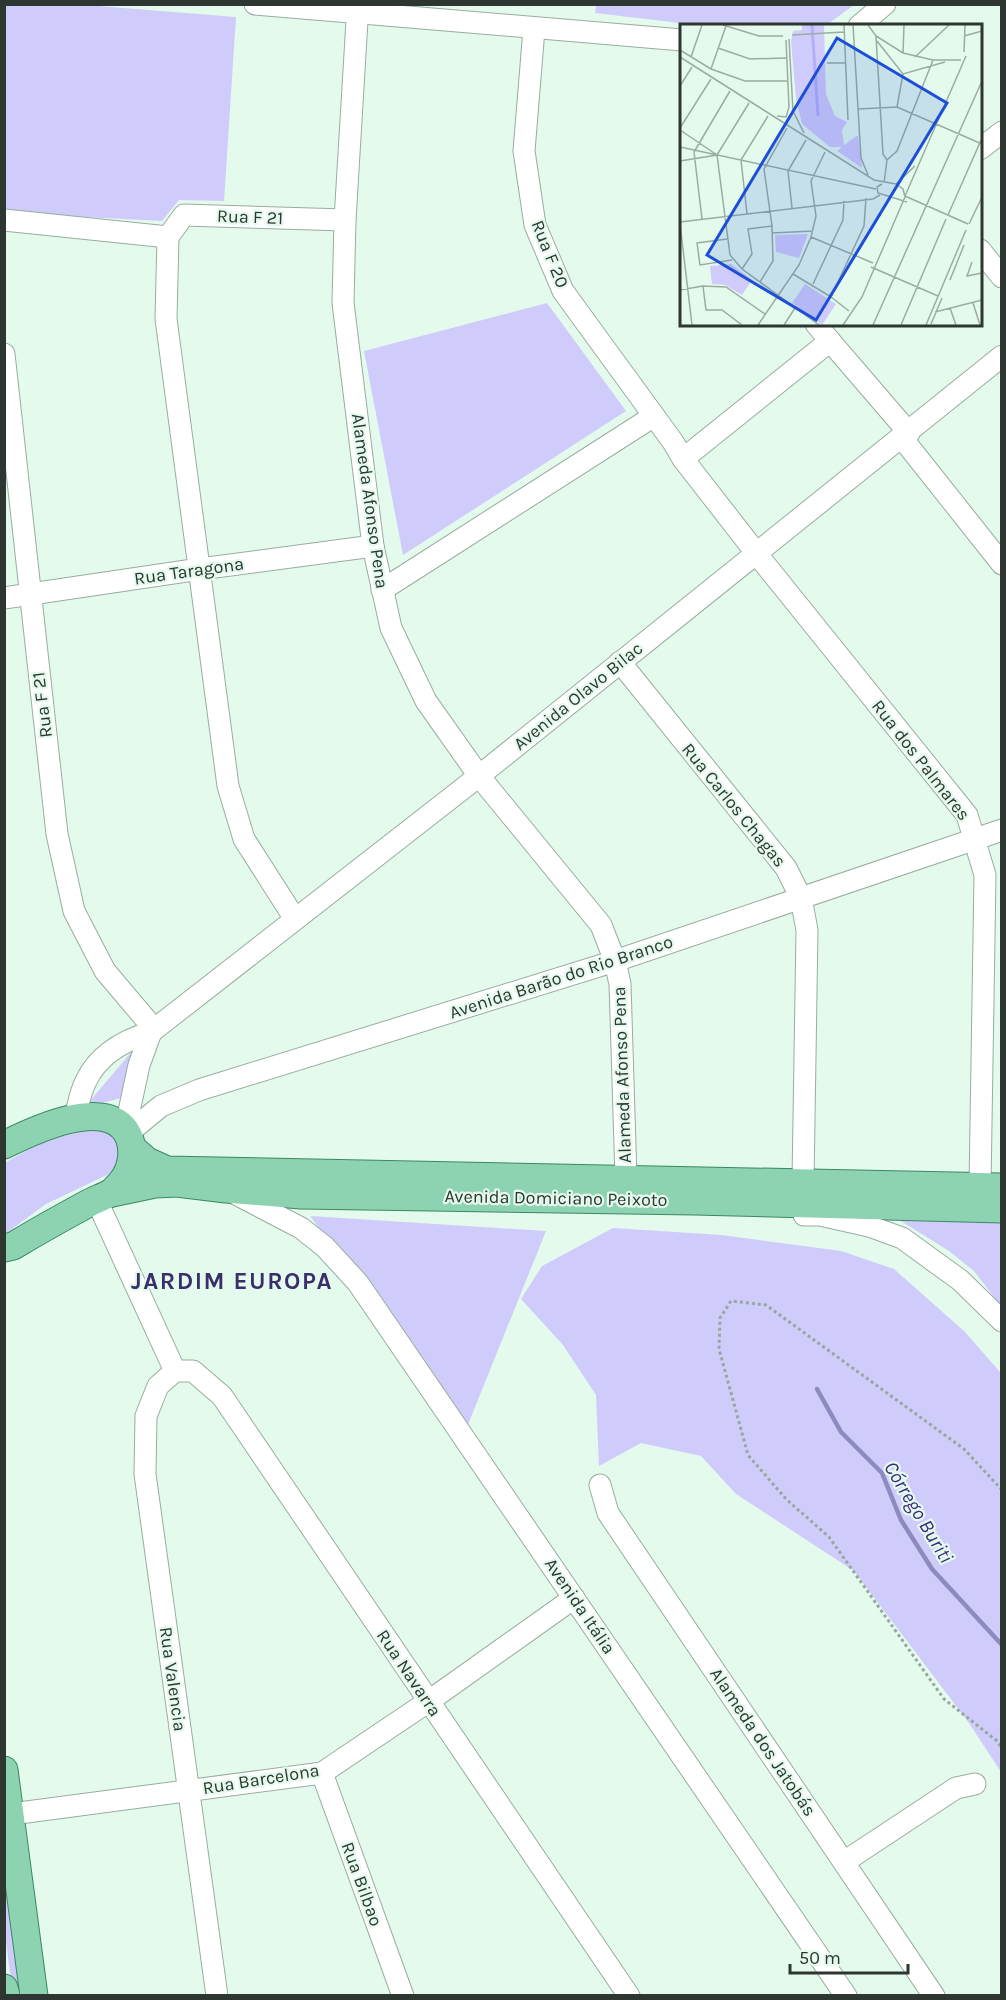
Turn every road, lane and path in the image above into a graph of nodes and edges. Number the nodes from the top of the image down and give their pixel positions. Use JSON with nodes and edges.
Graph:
{"nodes":[{"id":1,"x":255,"y":4,"type":"edge"},
{"id":2,"x":885,"y":4,"type":"edge"},
{"id":3,"x":357,"y":9,"type":"edge"},
{"id":4,"x":861,"y":24,"type":"edge"},
{"id":5,"x":534,"y":29,"type":"junction"},
{"id":6,"x":680,"y":40,"type":"edge"},
{"id":7,"x":1002,"y":132,"type":"edge"},
{"id":8,"x":982,"y":148,"type":"edge"},
{"id":9,"x":345,"y":219,"type":"junction"},
{"id":10,"x":4,"y":220,"type":"edge"},
{"id":11,"x":168,"y":237,"type":"junction"},
{"id":12,"x":982,"y":251,"type":"edge"},
{"id":13,"x":1002,"y":277,"type":"edge"},
{"id":14,"x":818,"y":326,"type":"edge"},
{"id":15,"x":831,"y":341,"type":"junction"},
{"id":16,"x":4,"y":354,"type":"edge"},
{"id":17,"x":1002,"y":356,"type":"edge"},
{"id":18,"x":654,"y":416,"type":"junction"},
{"id":19,"x":905,"y":435,"type":"junction"},
{"id":20,"x":683,"y":459,"type":"junction"},
{"id":21,"x":373,"y":546,"type":"junction"},
{"id":22,"x":755,"y":552,"type":"junction"},
{"id":23,"x":1002,"y":564,"type":"edge"},
{"id":24,"x":200,"y":569,"type":"junction"},
{"id":25,"x":382,"y":590,"type":"junction"},
{"id":26,"x":30,"y":595,"type":"junction"},
{"id":27,"x":4,"y":598,"type":"edge"},
{"id":28,"x":620,"y":662,"type":"junction"},
{"id":29,"x":479,"y":776,"type":"junction"},
{"id":30,"x":1002,"y":830,"type":"edge"},
{"id":31,"x":976,"y":839,"type":"junction"},
{"id":32,"x":801,"y":898,"type":"junction"},
{"id":33,"x":295,"y":919,"type":"junction"},
{"id":34,"x":615,"y":961,"type":"junction"},
{"id":35,"x":153,"y":1031,"type":"junction"},
{"id":36,"x":75,"y":1118,"type":"junction"},
{"id":37,"x":128,"y":1137,"type":"junction"},
{"id":38,"x":4,"y":1145,"type":"edge"},
{"id":39,"x":626,"y":1178,"type":"junction"},
{"id":40,"x":803,"y":1182,"type":"junction"},
{"id":41,"x":991,"y":1187,"type":"edge"},
{"id":42,"x":226,"y":1189,"type":"junction"},
{"id":43,"x":301,"y":1195,"type":"junction"},
{"id":44,"x":104,"y":1196,"type":"junction"},
{"id":45,"x":694,"y":1201,"type":"junction"},
{"id":46,"x":1002,"y":1209,"type":"edge"},
{"id":47,"x":301,"y":1228,"type":"junction"},
{"id":48,"x":7,"y":1251,"type":"edge"},
{"id":49,"x":1002,"y":1321,"type":"edge"},
{"id":50,"x":175,"y":1371,"type":"junction"},
{"id":51,"x":600,"y":1485,"type":"dead end"},
{"id":52,"x":1002,"y":1490,"type":"edge"},
{"id":53,"x":574,"y":1598,"type":"junction"},
{"id":54,"x":429,"y":1701,"type":"junction"},
{"id":55,"x":1002,"y":1749,"type":"edge"},
{"id":56,"x":4,"y":1770,"type":"edge"},
{"id":57,"x":322,"y":1773,"type":"junction"},
{"id":58,"x":975,"y":1784,"type":"dead end"},
{"id":59,"x":189,"y":1790,"type":"junction"},
{"id":60,"x":8,"y":1815,"type":"edge"},
{"id":61,"x":844,"y":1862,"type":"junction"},
{"id":62,"x":4,"y":1988,"type":"edge"},
{"id":63,"x":6,"y":1995,"type":"edge"},
{"id":64,"x":34,"y":1995,"type":"edge"},
{"id":65,"x":217,"y":1995,"type":"edge"},
{"id":66,"x":403,"y":1995,"type":"edge"},
{"id":67,"x":629,"y":1995,"type":"edge"},
{"id":68,"x":846,"y":1995,"type":"edge"},
{"id":69,"x":934,"y":1995,"type":"edge"}],
"edges":[{"from":1,"to":3,"type":"street"},
{"from":2,"to":4,"type":"street"},
{"from":3,"to":5,"type":"street"},
{"from":3,"to":9,"type":"street","name":"Alameda Afonso Pena"},
{"from":5,"to":6,"type":"street"},
{"from":5,"to":18,"type":"street","name":"Rua F 20"},
{"from":7,"to":8,"type":"street"},
{"from":9,"to":11,"type":"street","name":"Rua F 21"},
{"from":9,"to":21,"type":"street","name":"Alameda Afonso Pena"},
{"from":10,"to":11,"type":"street"},
{"from":11,"to":24,"type":"street"},
{"from":12,"to":13,"type":"street"},
{"from":14,"to":15,"type":"street"},
{"from":15,"to":19,"type":"street"},
{"from":15,"to":20,"type":"street"},
{"from":16,"to":26,"type":"street","name":"Rua F 21"},
{"from":17,"to":19,"type":"street","name":"Avenida Olavo Bilac"},
{"from":18,"to":20,"type":"street","name":"Rua F 20"},
{"from":18,"to":25,"type":"street"},
{"from":19,"to":22,"type":"street","name":"Avenida Olavo Bilac"},
{"from":19,"to":23,"type":"street"},
{"from":20,"to":22,"type":"street","name":"Rua F 20"},
{"from":21,"to":24,"type":"street","name":"Rua Taragona"},
{"from":21,"to":25,"type":"street","name":"Alameda Afonso Pena"},
{"from":22,"to":28,"type":"street","name":"Avenida Olavo Bilac"},
{"from":22,"to":31,"type":"street","name":"Rua dos Palmares"},
{"from":24,"to":26,"type":"street","name":"Rua Taragona"},
{"from":24,"to":33,"type":"street"},
{"from":25,"to":29,"type":"street","name":"Alameda Afonso Pena"},
{"from":26,"to":27,"type":"street","name":"Rua Taragona"},
{"from":26,"to":35,"type":"street","name":"Rua F 21"},
{"from":28,"to":29,"type":"street","name":"Avenida Olavo Bilac"},
{"from":28,"to":32,"type":"street","name":"Rua Carlos Chagas"},
{"from":29,"to":33,"type":"street","name":"Avenida Olavo Bilac"},
{"from":29,"to":34,"type":"street","name":"Alameda Afonso Pena"},
{"from":30,"to":31,"type":"street","name":"Avenida Barão do Rio Branco"},
{"from":31,"to":32,"type":"street","name":"Avenida Barão do Rio Branco"},
{"from":31,"to":41,"type":"street","name":"Rua dos Palmares"},
{"from":32,"to":34,"type":"street","name":"Avenida Barão do Rio Branco"},
{"from":32,"to":40,"type":"street","name":"Rua Carlos Chagas"},
{"from":33,"to":35,"type":"street","name":"Avenida Olavo Bilac"},
{"from":34,"to":37,"type":"street","name":"Avenida Barão do Rio Branco"},
{"from":34,"to":39,"type":"street","name":"Alameda Afonso Pena"},
{"from":35,"to":36,"type":"street","name":"Avenida Olavo Bilac"},
{"from":35,"to":37,"type":"street"},
{"from":36,"to":37,"type":"main road","name":"Avenida Domiciano Peixoto"},
{"from":36,"to":38,"type":"main road","name":"Avenida Domiciano Peixoto"},
{"from":37,"to":39,"type":"main road","name":"Avenida Domiciano Peixoto"},
{"from":37,"to":44,"type":"main road"},
{"from":39,"to":40,"type":"main road","name":"Avenida Domiciano Peixoto"},
{"from":40,"to":41,"type":"main road","name":"Avenida Domiciano Peixoto"},
{"from":42,"to":43,"type":"main road","name":"Avenida Domiciano Peixoto"},
{"from":42,"to":44,"type":"main road","name":"Avenida Domiciano Peixoto"},
{"from":42,"to":47,"type":"street","name":"Avenida Itália"},
{"from":43,"to":45,"type":"main road","name":"Avenida Domiciano Peixoto"},
{"from":43,"to":47,"type":"street"},
{"from":44,"to":48,"type":"main road"},
{"from":44,"to":50,"type":"street"},
{"from":45,"to":46,"type":"main road","name":"Avenida Domiciano Peixoto"},
{"from":45,"to":49,"type":"street"},
{"from":47,"to":53,"type":"street","name":"Avenida Itália"},
{"from":50,"to":54,"type":"street","name":"Rua Navarra"},
{"from":50,"to":59,"type":"street","name":"Rua Valencia"},
{"from":51,"to":61,"type":"street","name":"Alameda dos Jatobás"},
{"from":52,"to":55,"type":"path"},
{"from":53,"to":54,"type":"street","name":"Rua Barcelona"},
{"from":53,"to":68,"type":"street","name":"Avenida Itália"},
{"from":54,"to":57,"type":"street","name":"Rua Barcelona"},
{"from":54,"to":67,"type":"street","name":"Rua Navarra"},
{"from":56,"to":60,"type":"main road"},
{"from":57,"to":59,"type":"street","name":"Rua Barcelona"},
{"from":57,"to":66,"type":"street","name":"Rua Bilbao"},
{"from":58,"to":61,"type":"street"},
{"from":59,"to":60,"type":"street","name":"Rua Barcelona"},
{"from":59,"to":65,"type":"street","name":"Rua Valencia"},
{"from":60,"to":64,"type":"main road"},
{"from":61,"to":69,"type":"street","name":"Alameda dos Jatobás"},
{"from":62,"to":63,"type":"main road"}]}
